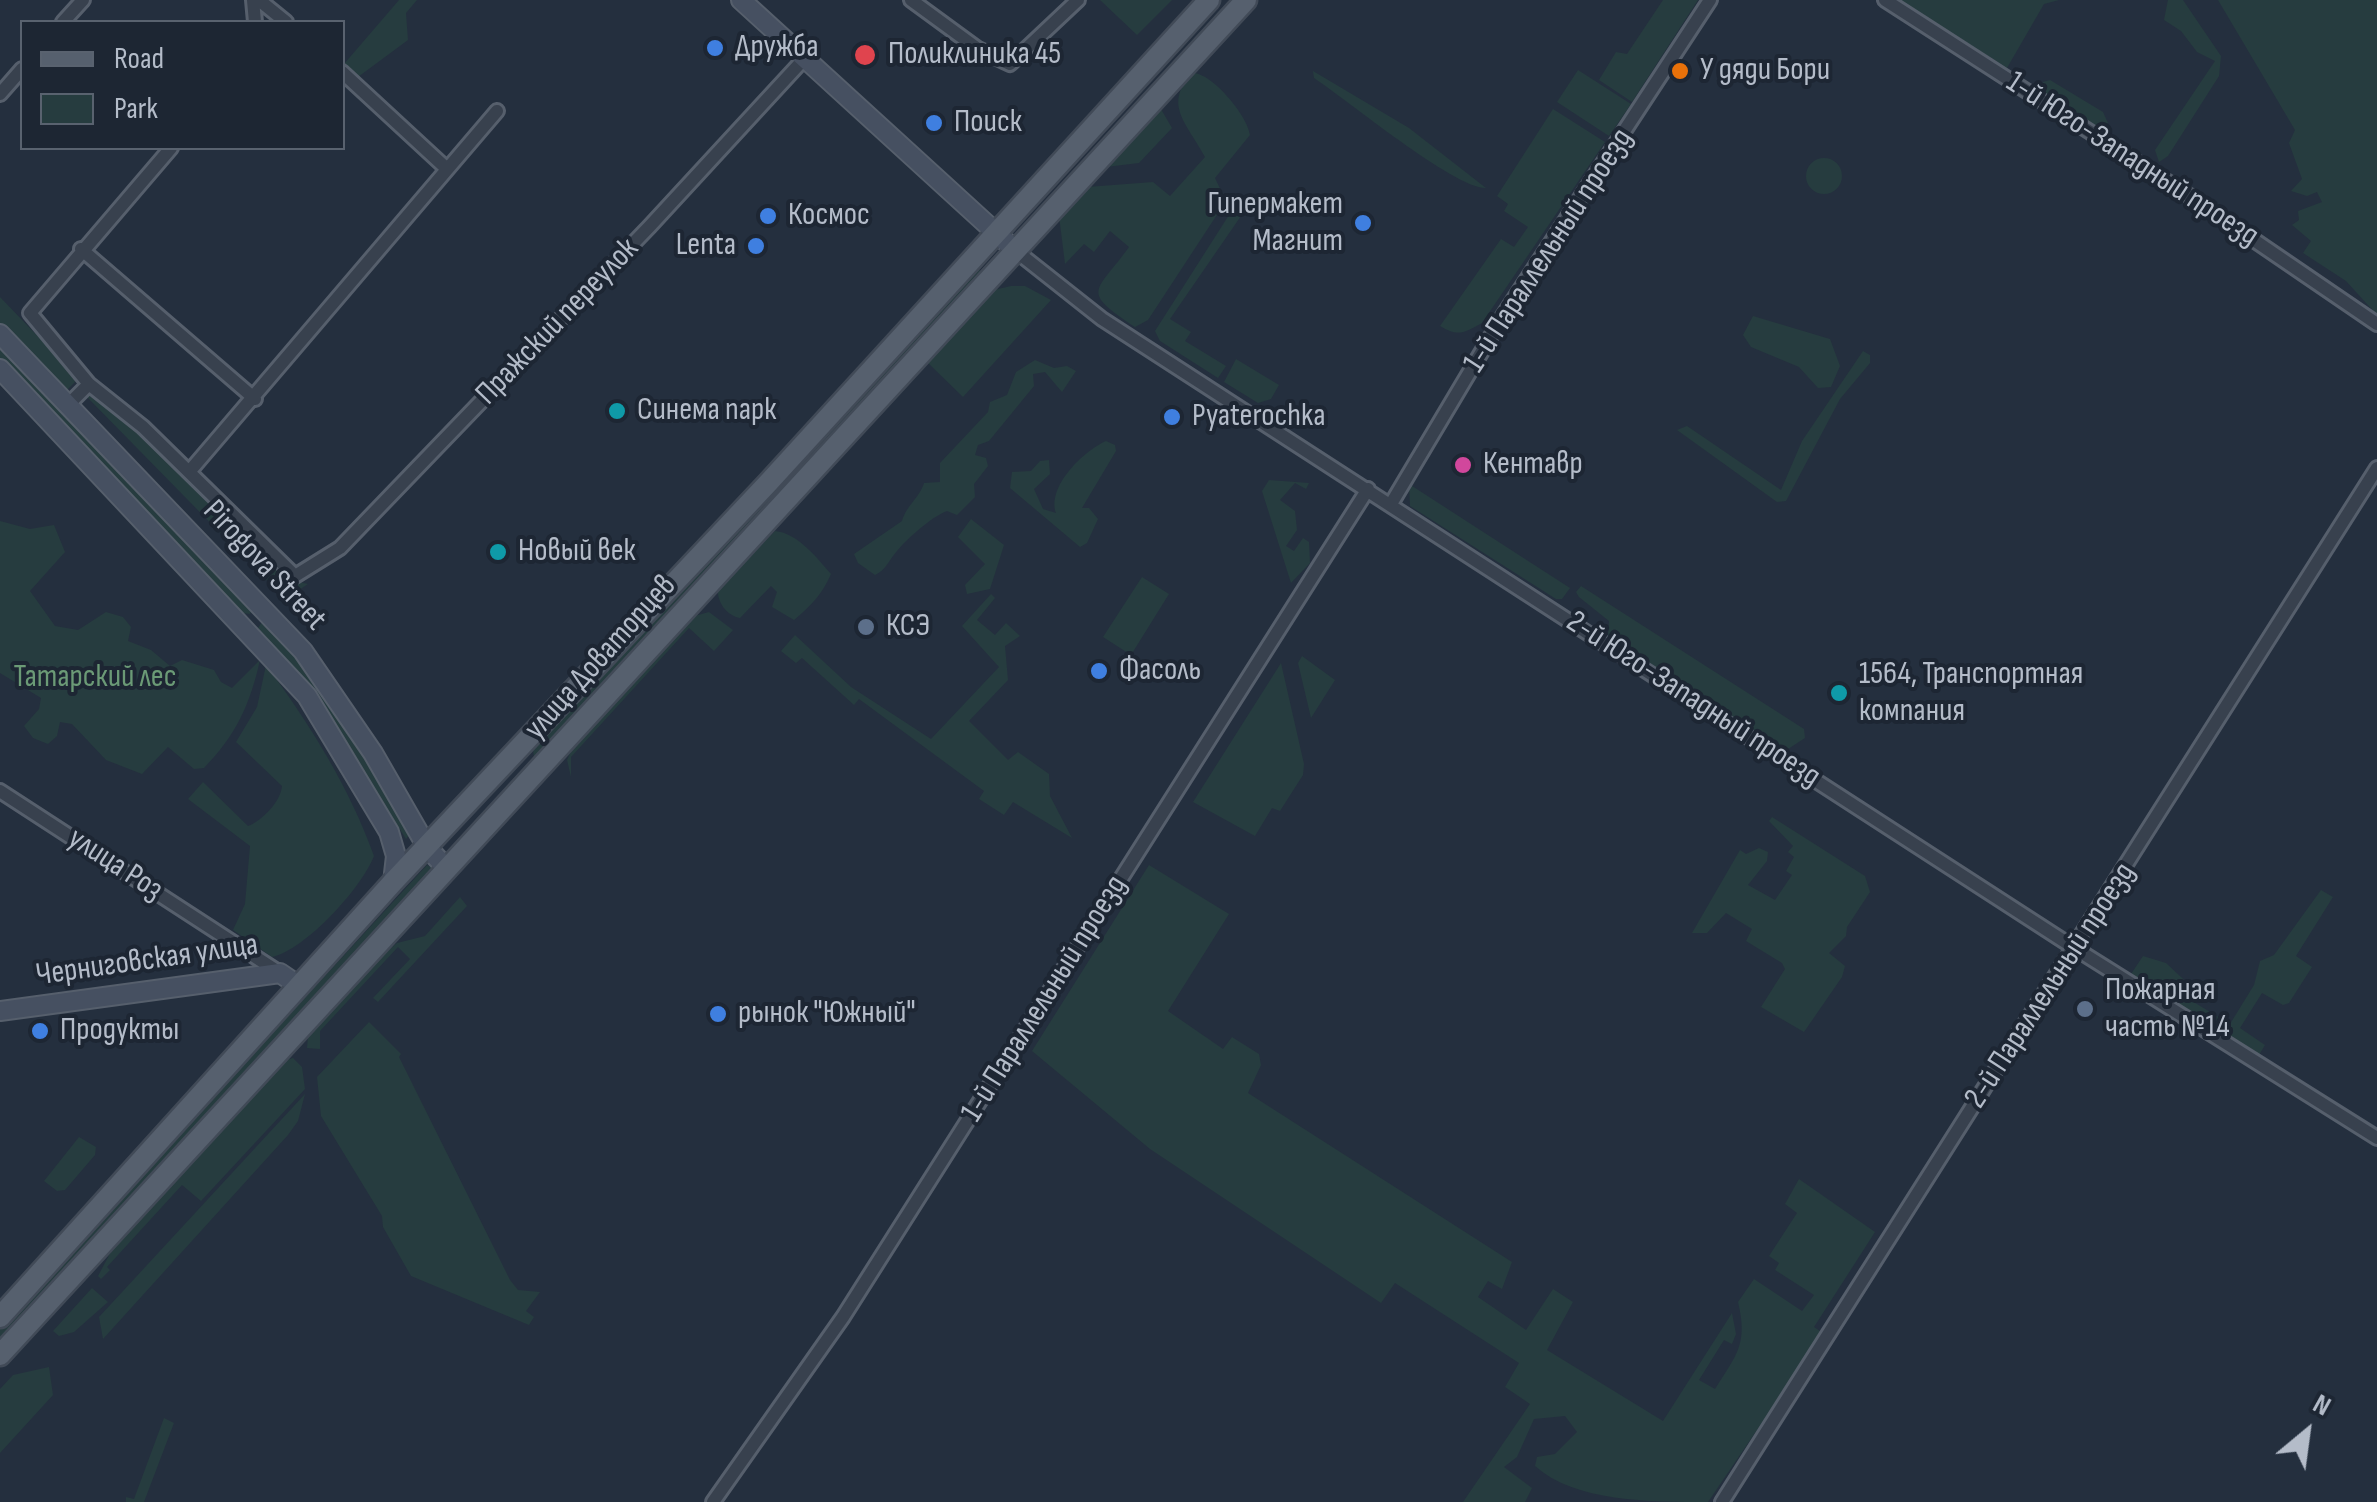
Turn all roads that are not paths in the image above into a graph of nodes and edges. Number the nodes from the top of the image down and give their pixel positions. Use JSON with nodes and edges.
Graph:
{"nodes":[{"id":1,"x":83,"y":0,"type":"edge"},
{"id":2,"x":256,"y":0,"type":"edge"},
{"id":3,"x":741,"y":0,"type":"edge"},
{"id":4,"x":911,"y":0,"type":"edge"},
{"id":5,"x":1078,"y":0,"type":"edge"},
{"id":6,"x":1209,"y":0,"type":"edge"},
{"id":7,"x":1246,"y":0,"type":"edge"},
{"id":8,"x":1710,"y":0,"type":"edge"},
{"id":9,"x":1885,"y":0,"type":"edge"},
{"id":10,"x":65,"y":20,"type":"edge"},
{"id":11,"x":283,"y":20,"type":"edge"},
{"id":12,"x":804,"y":58,"type":"junction"},
{"id":13,"x":20,"y":71,"type":"edge"},
{"id":14,"x":345,"y":75,"type":"edge"},
{"id":15,"x":0,"y":94,"type":"edge"},
{"id":16,"x":497,"y":111,"type":"dead end"},
{"id":17,"x":169,"y":150,"type":"edge"},
{"id":18,"x":448,"y":168,"type":"junction"},
{"id":19,"x":998,"y":234,"type":"junction"},
{"id":20,"x":81,"y":249,"type":"junction"},
{"id":21,"x":1016,"y":251,"type":"junction"},
{"id":22,"x":2377,"y":324,"type":"edge"},
{"id":23,"x":0,"y":334,"type":"edge"},
{"id":24,"x":0,"y":369,"type":"edge"},
{"id":25,"x":89,"y":384,"type":"junction"},
{"id":26,"x":254,"y":399,"type":"junction"},
{"id":27,"x":68,"y":405,"type":"junction"},
{"id":28,"x":2377,"y":468,"type":"edge"},
{"id":29,"x":189,"y":472,"type":"junction"},
{"id":30,"x":1368,"y":489,"type":"junction"},
{"id":31,"x":1391,"y":504,"type":"junction"},
{"id":32,"x":266,"y":608,"type":"junction"},
{"id":33,"x":246,"y":628,"type":"junction"},
{"id":34,"x":0,"y":791,"type":"edge"},
{"id":35,"x":427,"y":847,"type":"junction"},
{"id":36,"x":447,"y":869,"type":"junction"},
{"id":37,"x":394,"y":882,"type":"junction"},
{"id":38,"x":2076,"y":949,"type":"junction"},
{"id":39,"x":280,"y":973,"type":"junction"},
{"id":40,"x":299,"y":986,"type":"junction"},
{"id":41,"x":0,"y":1011,"type":"edge"},
{"id":42,"x":2377,"y":1138,"type":"edge"},
{"id":43,"x":0,"y":1318,"type":"edge"},
{"id":44,"x":0,"y":1355,"type":"edge"},
{"id":45,"x":712,"y":1502,"type":"edge"},
{"id":46,"x":1722,"y":1502,"type":"edge"}],
"edges":[{"from":1,"to":10,"type":"street"},
{"from":2,"to":11,"type":"street"},
{"from":3,"to":12,"type":"main road"},
{"from":4,"to":5,"type":"street"},
{"from":6,"to":19,"type":"main road","name":"улица Доваторцев"},
{"from":7,"to":21,"type":"main road","name":"улица Доваторцев"},
{"from":8,"to":31,"type":"street","name":"1-й Параллельный проезд"},
{"from":9,"to":22,"type":"street","name":"1-й Юго-Западный проезд"},
{"from":12,"to":19,"type":"main road"},
{"from":12,"to":29,"type":"street","name":"Пражский переулок"},
{"from":13,"to":15,"type":"street"},
{"from":14,"to":18,"type":"street"},
{"from":16,"to":18,"type":"street"},
{"from":17,"to":20,"type":"street"},
{"from":18,"to":26,"type":"street"},
{"from":19,"to":21,"type":"main road"},
{"from":19,"to":35,"type":"main road","name":"улица Доваторцев"},
{"from":20,"to":25,"type":"street"},
{"from":20,"to":26,"type":"street"},
{"from":21,"to":30,"type":"street","name":"2-й Юго-Западный проезд"},
{"from":21,"to":36,"type":"main road","name":"улица Доваторцев"},
{"from":23,"to":27,"type":"main road","name":"Pirogova Street"},
{"from":24,"to":33,"type":"main road","name":"Pirogova Street"},
{"from":25,"to":27,"type":"street"},
{"from":25,"to":29,"type":"street"},
{"from":26,"to":29,"type":"street"},
{"from":27,"to":32,"type":"main road","name":"Pirogova Street"},
{"from":28,"to":38,"type":"street","name":"2-й Параллельный проезд"},
{"from":30,"to":31,"type":"street","name":"2-й Юго-Западный проезд"},
{"from":30,"to":45,"type":"street","name":"1-й Параллельный проезд"},
{"from":31,"to":38,"type":"street","name":"2-й Юго-Западный проезд"},
{"from":32,"to":33,"type":"main road"},
{"from":32,"to":35,"type":"main road","name":"Pirogova Street"},
{"from":33,"to":37,"type":"main road","name":"Pirogova Street"},
{"from":34,"to":39,"type":"street","name":"улица Роз"},
{"from":35,"to":36,"type":"main road","name":"Pirogova Street"},
{"from":35,"to":37,"type":"main road","name":"улица Доваторцев"},
{"from":36,"to":44,"type":"main road","name":"улица Доваторцев"},
{"from":37,"to":40,"type":"main road","name":"улица Доваторцев"},
{"from":38,"to":42,"type":"street","name":"2-й Юго-Западный проезд"},
{"from":38,"to":46,"type":"street","name":"2-й Параллельный проезд"},
{"from":39,"to":40,"type":"main road","name":"Черниговская улица"},
{"from":39,"to":41,"type":"main road","name":"Черниговская улица"},
{"from":40,"to":43,"type":"main road","name":"улица Доваторцев"}]}
